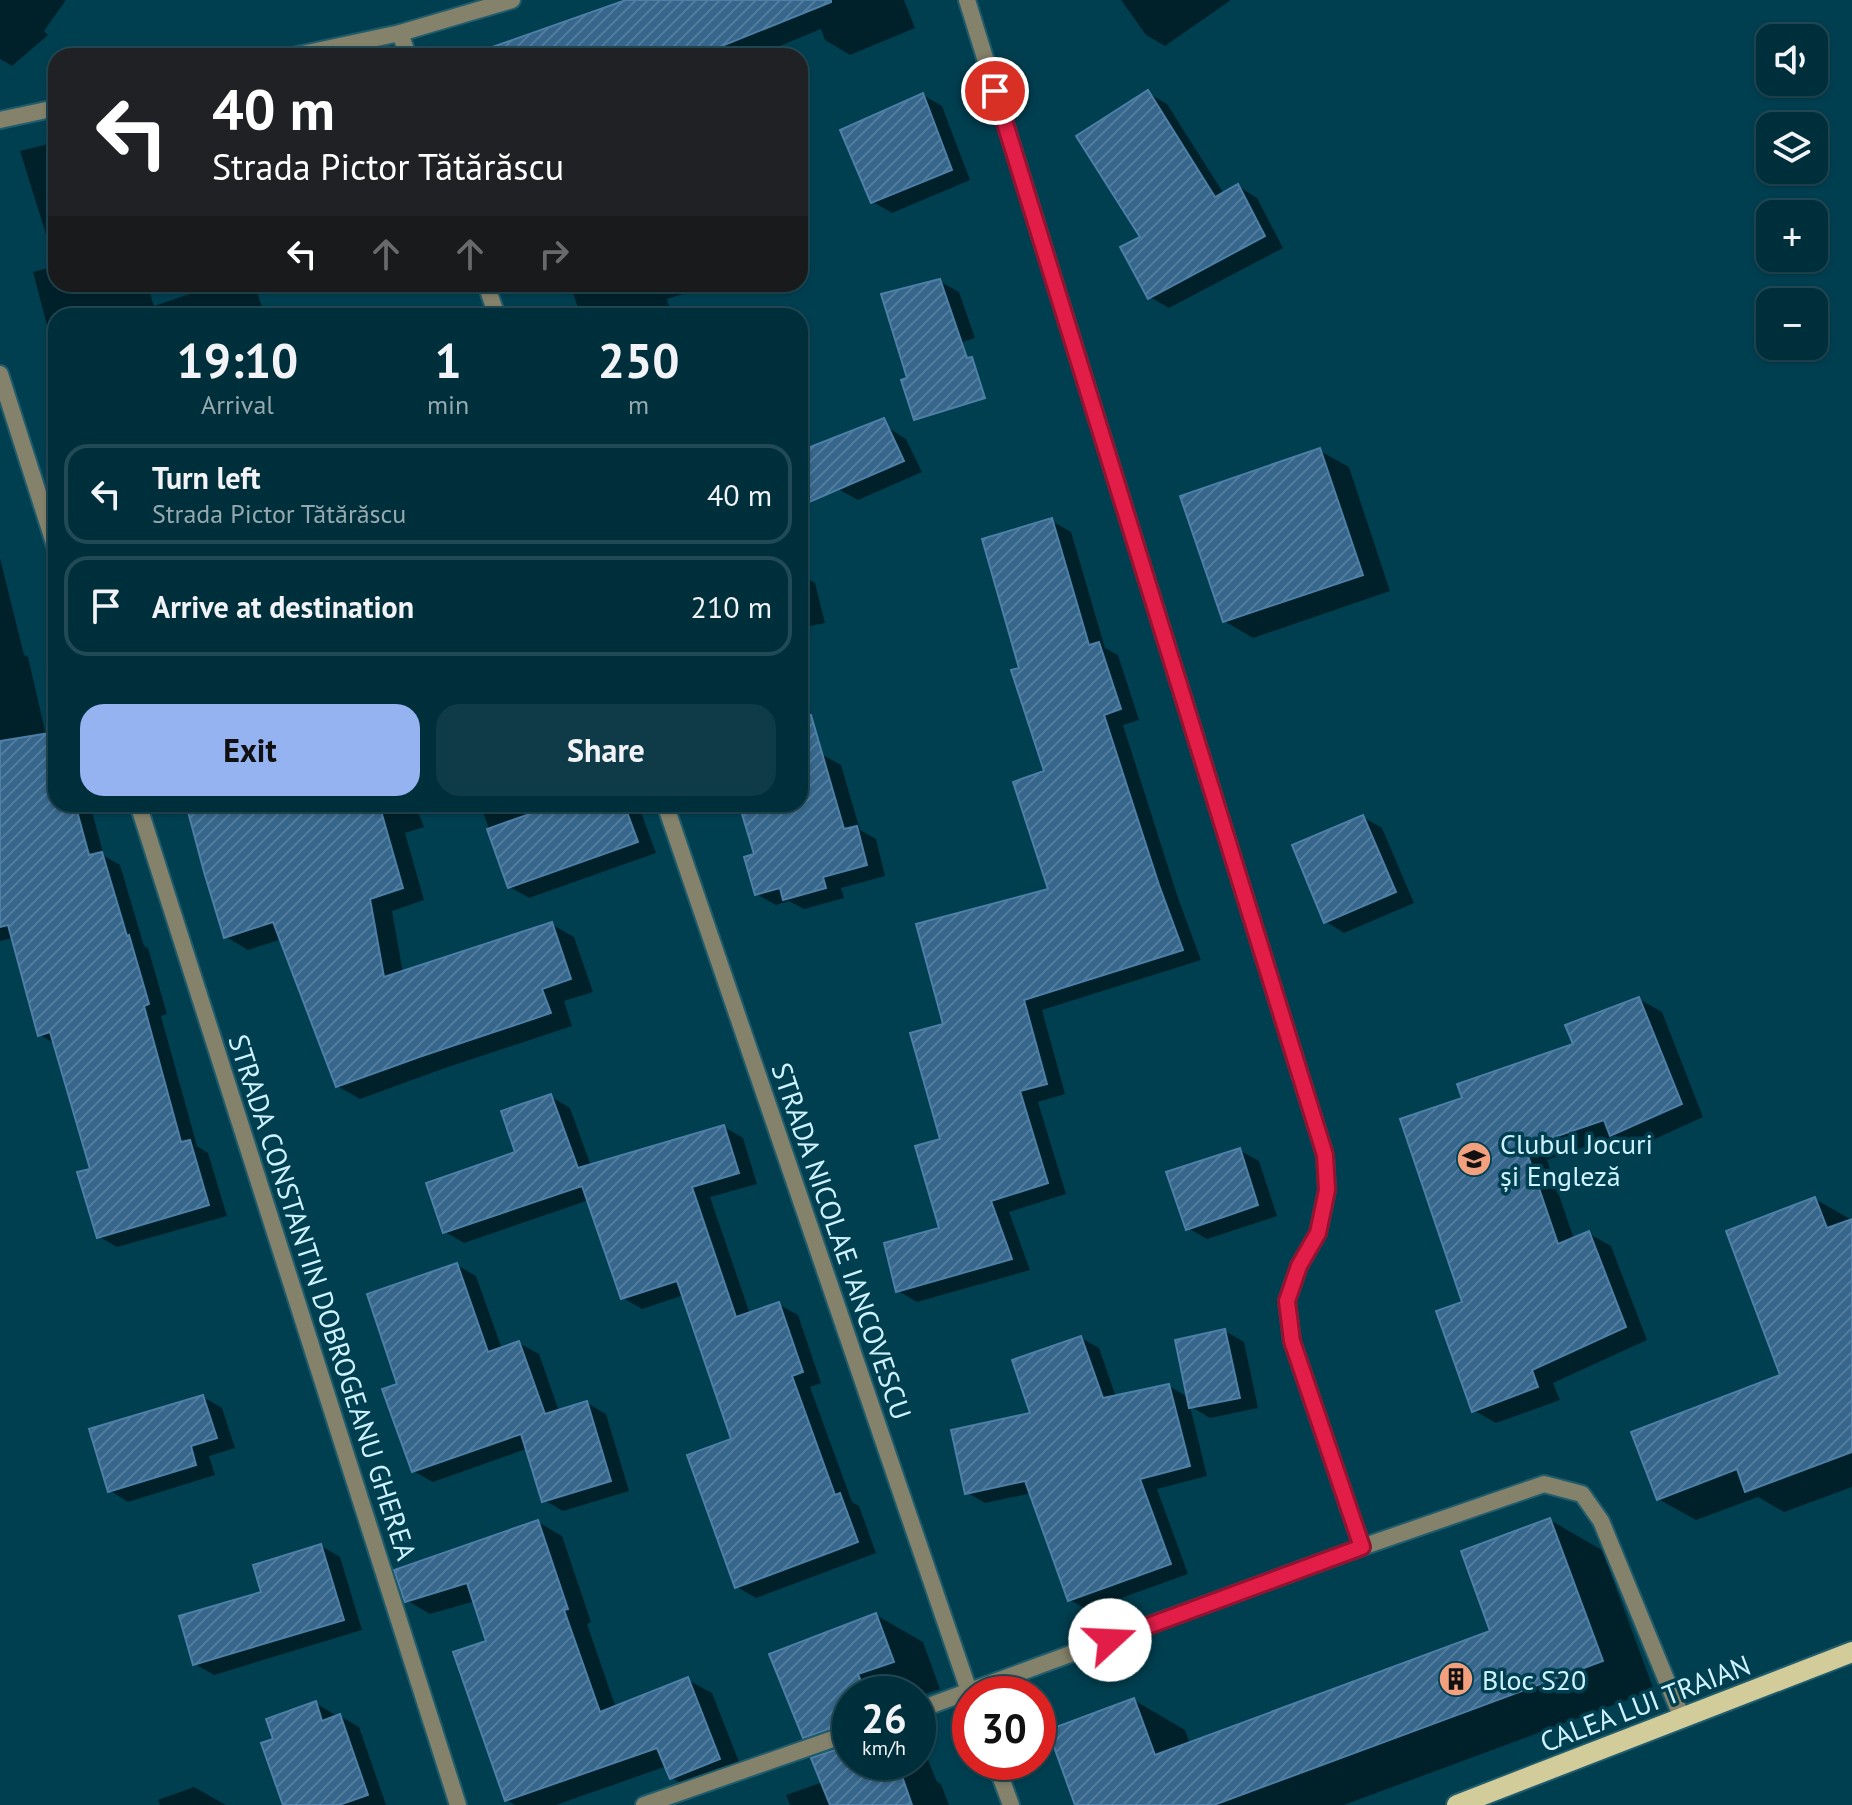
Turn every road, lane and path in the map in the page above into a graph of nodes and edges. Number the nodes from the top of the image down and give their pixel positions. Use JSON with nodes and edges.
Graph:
{"nodes":[{"id":1,"x":512,"y":0,"type":"edge"},
{"id":2,"x":967,"y":0,"type":"edge"},
{"id":3,"x":400,"y":33,"type":"junction"},
{"id":4,"x":330,"y":48,"type":"edge"},
{"id":5,"x":405,"y":48,"type":"edge"},
{"id":6,"x":48,"y":110,"type":"edge"},
{"id":7,"x":0,"y":120,"type":"edge"},
{"id":8,"x":0,"y":374,"type":"edge"},
{"id":9,"x":48,"y":524,"type":"edge"},
{"id":10,"x":141,"y":812,"type":"edge"},
{"id":11,"x":668,"y":812,"type":"edge"},
{"id":12,"x":1362,"y":1547,"type":"junction"},
{"id":13,"x":1852,"y":1652,"type":"edge"},
{"id":14,"x":964,"y":1676,"type":"edge"},
{"id":15,"x":1016,"y":1676,"type":"edge"},
{"id":16,"x":1682,"y":1718,"type":"junction"},
{"id":17,"x":832,"y":1739,"type":"edge"},
{"id":18,"x":1002,"y":1780,"type":"edge"},
{"id":19,"x":458,"y":1805,"type":"edge"},
{"id":20,"x":644,"y":1805,"type":"edge"},
{"id":21,"x":1011,"y":1805,"type":"edge"},
{"id":22,"x":1457,"y":1805,"type":"edge"}],
"edges":[{"from":1,"to":3,"type":"street"},
{"from":2,"to":12,"type":"street"},
{"from":3,"to":4,"type":"street"},
{"from":3,"to":5,"type":"street"},
{"from":6,"to":7,"type":"street"},
{"from":8,"to":9,"type":"street"},
{"from":10,"to":19,"type":"street","name":"STRADA CONSTANTIN DOBROGEANU GHEREA"},
{"from":11,"to":14,"type":"street","name":"STRADA NICOLAE IANCOVESCU"},
{"from":12,"to":15,"type":"street"},
{"from":12,"to":16,"type":"street"},
{"from":13,"to":16,"type":"main road","name":"CALEA LUI TRAIAN"},
{"from":16,"to":22,"type":"main road","name":"CALEA LUI TRAIAN"},
{"from":17,"to":20,"type":"street"},
{"from":18,"to":21,"type":"street"}]}
